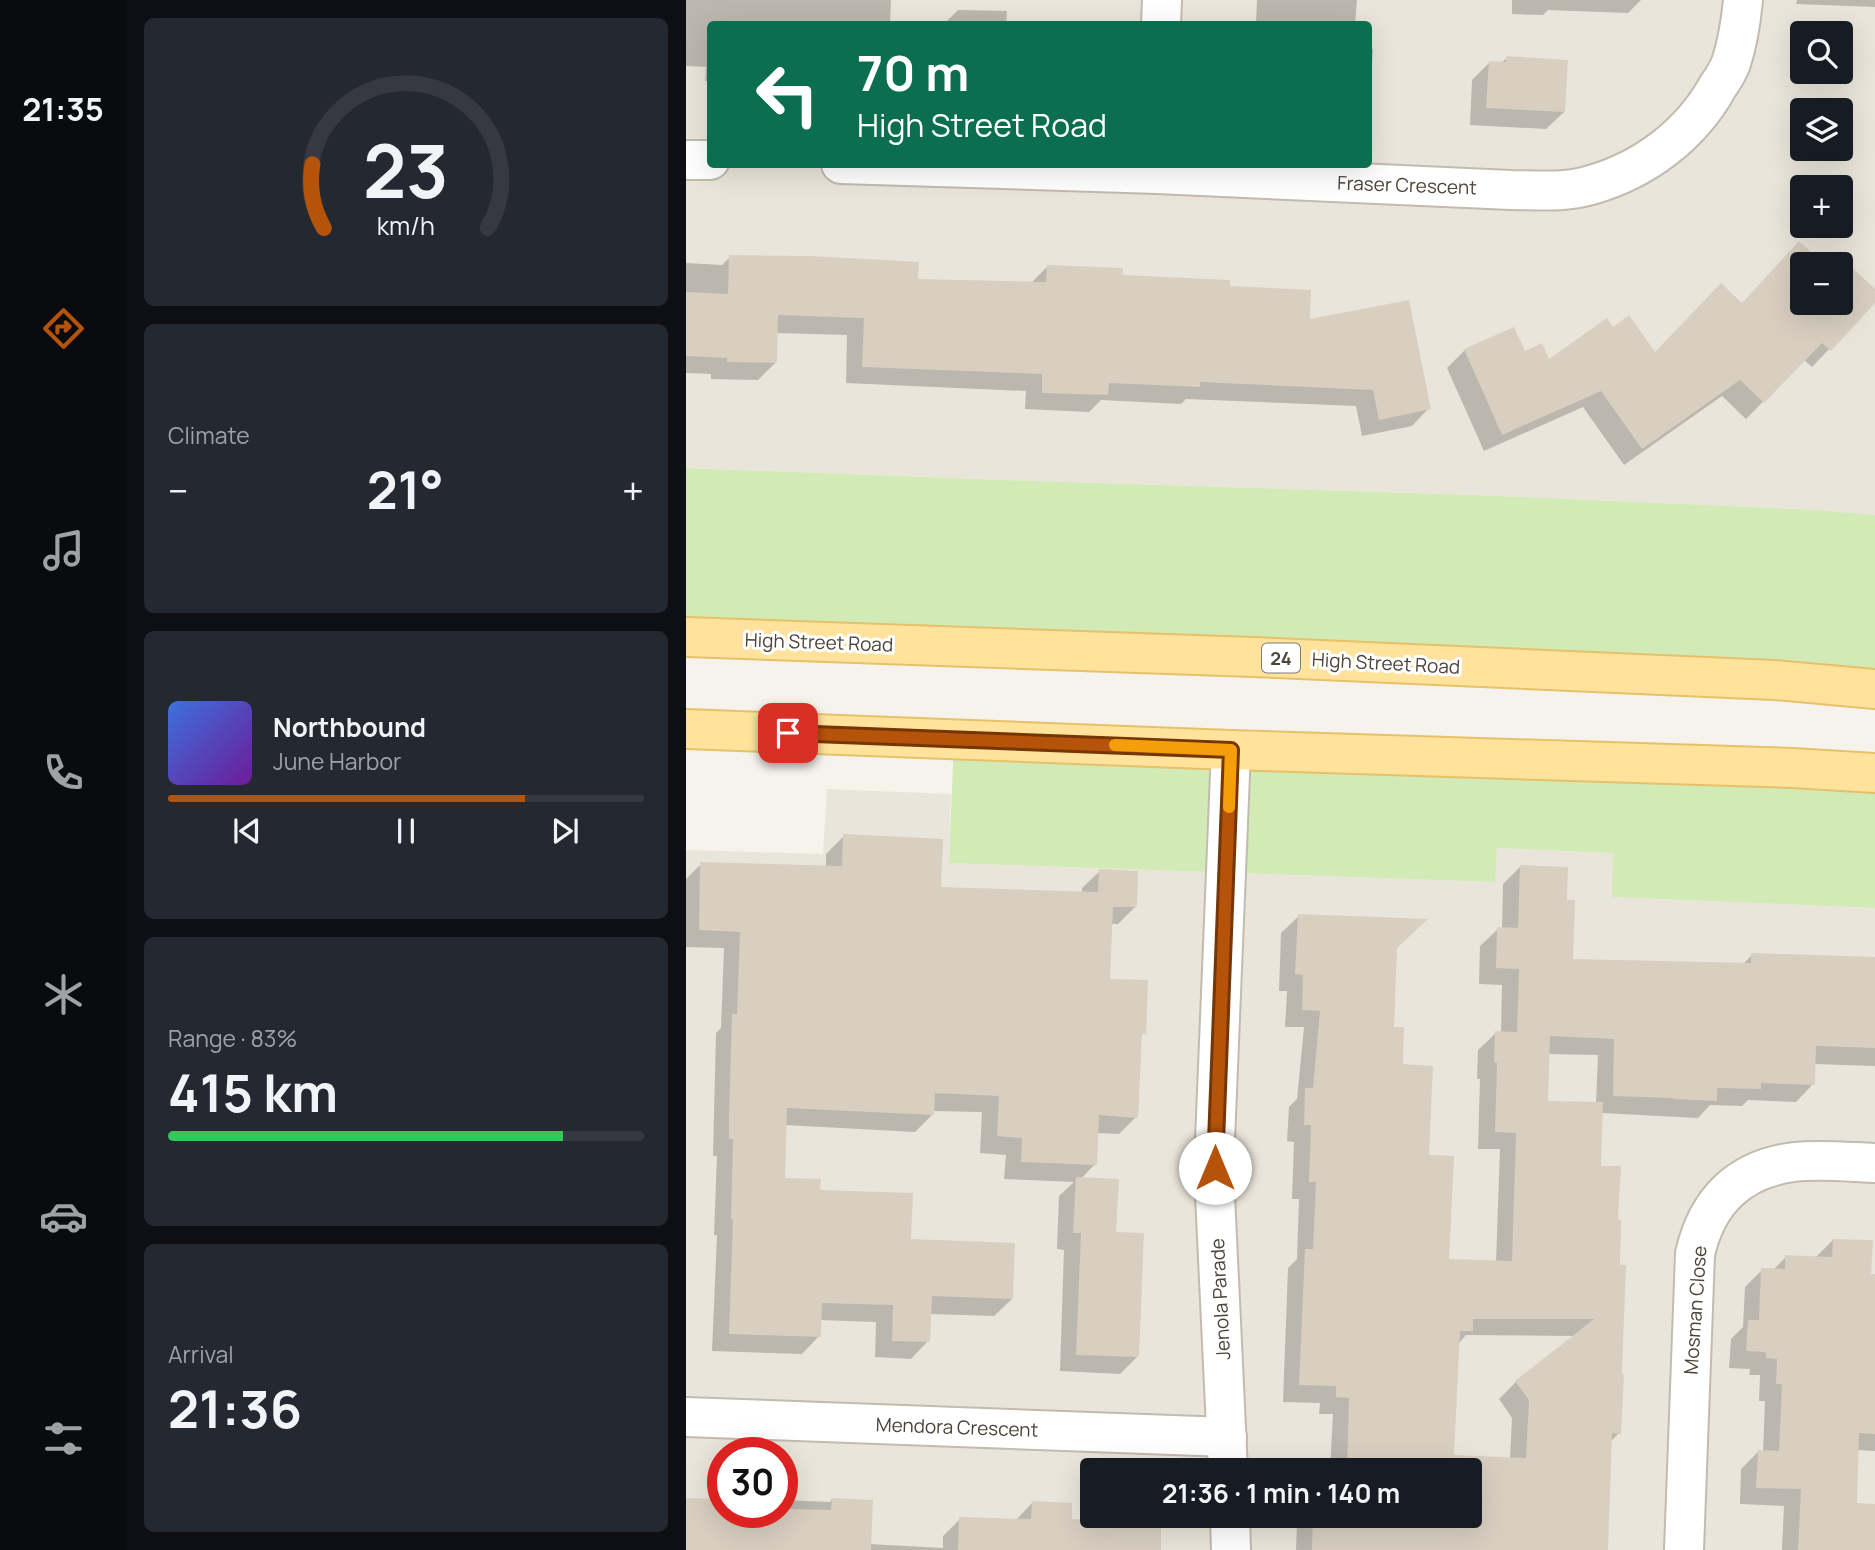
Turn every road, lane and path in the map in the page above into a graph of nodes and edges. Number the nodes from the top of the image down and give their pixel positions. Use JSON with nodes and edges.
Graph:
{"nodes":[{"id":1,"x":1162,"y":0,"type":"edge"},
{"id":2,"x":1743,"y":0,"type":"edge"},
{"id":3,"x":1161,"y":21,"type":"edge"},
{"id":4,"x":686,"y":160,"type":"edge"},
{"id":5,"x":707,"y":160,"type":"edge"},
{"id":6,"x":1094,"y":168,"type":"edge"},
{"id":7,"x":1157,"y":169,"type":"edge"},
{"id":8,"x":686,"y":637,"type":"edge"},
{"id":9,"x":1875,"y":689,"type":"edge"},
{"id":10,"x":686,"y":729,"type":"edge"},
{"id":11,"x":1231,"y":750,"type":"junction"},
{"id":12,"x":1875,"y":773,"type":"edge"},
{"id":13,"x":1875,"y":1163,"type":"edge"},
{"id":14,"x":686,"y":1417,"type":"edge"},
{"id":15,"x":1228,"y":1454,"type":"edge"},
{"id":16,"x":1230,"y":1528,"type":"edge"},
{"id":17,"x":1231,"y":1550,"type":"edge"},
{"id":18,"x":1684,"y":1550,"type":"edge"}],
"edges":[{"from":1,"to":3,"type":"street"},
{"from":2,"to":7,"type":"street","name":"Fraser Crescent"},
{"from":4,"to":5,"type":"street"},
{"from":6,"to":7,"type":"street","name":"Fraser Crescent"},
{"from":8,"to":9,"type":"main road","name":"High Street Road","number":"24"},
{"from":10,"to":11,"type":"main road"},
{"from":11,"to":12,"type":"main road"},
{"from":11,"to":15,"type":"street","name":"Jenola Parade"},
{"from":13,"to":18,"type":"street","name":"Mosman Close"},
{"from":14,"to":15,"type":"street","name":"Mendora Crescent"},
{"from":16,"to":17,"type":"street"}]}
